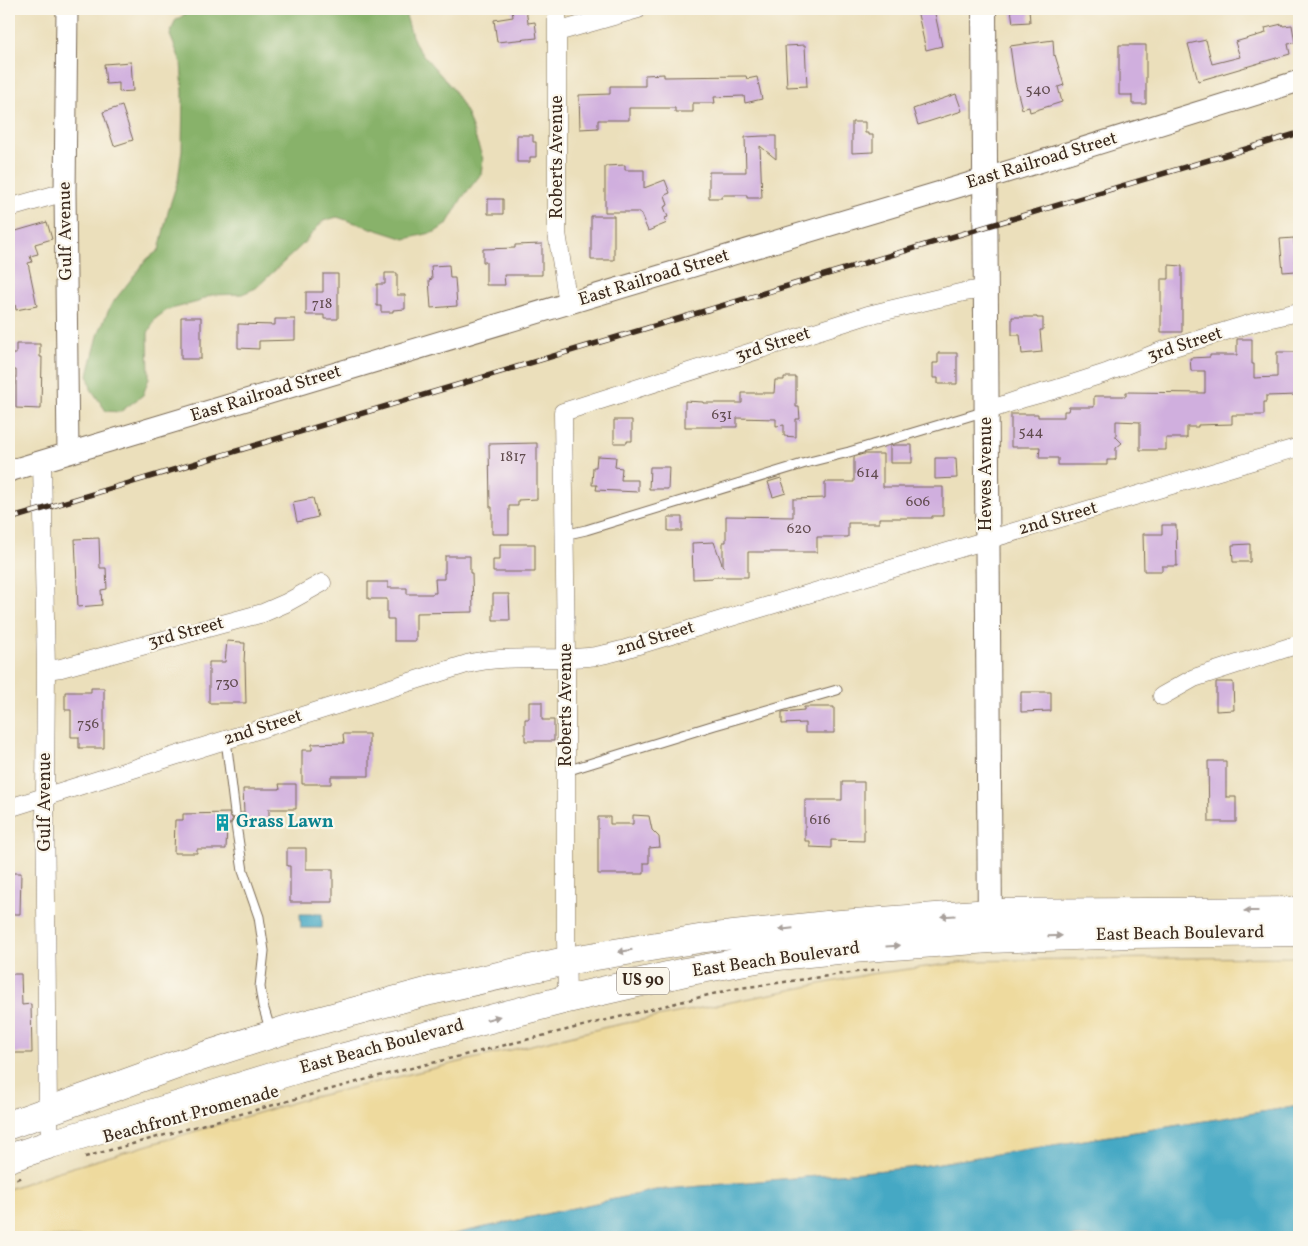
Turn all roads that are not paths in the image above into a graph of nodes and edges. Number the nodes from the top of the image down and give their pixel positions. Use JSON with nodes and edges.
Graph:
{"nodes":[{"id":1,"x":67,"y":9,"type":"edge"},
{"id":2,"x":557,"y":9,"type":"edge"},
{"id":3,"x":638,"y":9,"type":"edge"},
{"id":4,"x":984,"y":9,"type":"edge"},
{"id":5,"x":557,"y":32,"type":"junction"},
{"id":6,"x":1299,"y":81,"type":"edge"},
{"id":7,"x":984,"y":178,"type":"junction"},
{"id":8,"x":65,"y":192,"type":"junction"},
{"id":9,"x":9,"y":208,"type":"edge"},
{"id":10,"x":985,"y":289,"type":"junction"},
{"id":11,"x":568,"y":304,"type":"junction"},
{"id":12,"x":1299,"y":312,"type":"edge"},
{"id":13,"x":986,"y":411,"type":"junction"},
{"id":14,"x":563,"y":412,"type":"joint"},
{"id":15,"x":1299,"y":448,"type":"edge"},
{"id":16,"x":68,"y":453,"type":"junction"},
{"id":17,"x":42,"y":461,"type":"junction"},
{"id":18,"x":9,"y":471,"type":"edge"},
{"id":19,"x":564,"y":534,"type":"junction"},
{"id":20,"x":987,"y":540,"type":"junction"},
{"id":21,"x":322,"y":583,"type":"dead end"},
{"id":22,"x":1299,"y":644,"type":"edge"},
{"id":23,"x":566,"y":658,"type":"junction"},
{"id":24,"x":46,"y":670,"type":"junction"},
{"id":25,"x":837,"y":690,"type":"dead end"},
{"id":26,"x":1162,"y":696,"type":"dead end"},
{"id":27,"x":226,"y":740,"type":"junction"},
{"id":28,"x":566,"y":771,"type":"junction"},
{"id":29,"x":45,"y":797,"type":"junction"},
{"id":30,"x":9,"y":808,"type":"edge"},
{"id":31,"x":235,"y":813,"type":"dead end"},
{"id":32,"x":236,"y":824,"type":"dead end"},
{"id":33,"x":1299,"y":911,"type":"edge"},
{"id":34,"x":990,"y":926,"type":"junction"},
{"id":35,"x":1299,"y":932,"type":"edge"},
{"id":36,"x":566,"y":961,"type":"junction"},
{"id":37,"x":567,"y":999,"type":"junction"},
{"id":38,"x":280,"y":1032,"type":"junction"},
{"id":39,"x":298,"y":1069,"type":"junction"},
{"id":40,"x":48,"y":1111,"type":"junction"},
{"id":41,"x":9,"y":1125,"type":"edge"},
{"id":42,"x":51,"y":1144,"type":"junction"},
{"id":43,"x":17,"y":1167,"type":"edge"}],
"edges":[{"from":1,"to":8,"type":"street","name":"Gulf Avenue"},
{"from":2,"to":5,"type":"street","name":"Roberts Avenue"},
{"from":3,"to":5,"type":"street"},
{"from":4,"to":7,"type":"main road","name":"Hewes Avenue"},
{"from":5,"to":11,"type":"street","name":"Roberts Avenue"},
{"from":6,"to":7,"type":"street","name":"East Railroad Street"},
{"from":7,"to":10,"type":"main road","name":"Hewes Avenue"},
{"from":7,"to":11,"type":"street","name":"East Railroad Street"},
{"from":8,"to":9,"type":"street"},
{"from":8,"to":16,"type":"street","name":"Gulf Avenue"},
{"from":10,"to":13,"type":"main road","name":"Hewes Avenue"},
{"from":10,"to":14,"type":"street","name":"3rd Street"},
{"from":11,"to":16,"type":"street","name":"East Railroad Street"},
{"from":12,"to":13,"type":"street","name":"3rd Street"},
{"from":13,"to":19,"type":"lane"},
{"from":13,"to":20,"type":"main road","name":"Hewes Avenue"},
{"from":14,"to":19,"type":"street","name":"Roberts Avenue"},
{"from":15,"to":20,"type":"street","name":"2nd Street"},
{"from":16,"to":17,"type":"street","name":"East Railroad Street"},
{"from":17,"to":18,"type":"street","name":"East Railroad Street"},
{"from":17,"to":24,"type":"street","name":"Gulf Avenue"},
{"from":19,"to":23,"type":"street","name":"Roberts Avenue"},
{"from":20,"to":23,"type":"street","name":"2nd Street"},
{"from":20,"to":34,"type":"main road","name":"Hewes Avenue"},
{"from":21,"to":24,"type":"street","name":"3rd Street"},
{"from":22,"to":26,"type":"street"},
{"from":23,"to":27,"type":"street","name":"2nd Street"},
{"from":23,"to":28,"type":"street","name":"Roberts Avenue"},
{"from":24,"to":29,"type":"street","name":"Gulf Avenue"},
{"from":25,"to":28,"type":"lane"},
{"from":27,"to":29,"type":"street","name":"2nd Street"},
{"from":27,"to":31,"type":"lane"},
{"from":28,"to":36,"type":"street","name":"Roberts Avenue"},
{"from":29,"to":30,"type":"street","name":"2nd Street"},
{"from":29,"to":40,"type":"street","name":"Gulf Avenue"},
{"from":32,"to":38,"type":"lane"},
{"from":33,"to":34,"type":"main road","name":"East Beach Boulevard","number":"US 90","one_way":true},
{"from":34,"to":35,"type":"main road","name":"East Beach Boulevard","number":"US 90","one_way":true},
{"from":34,"to":36,"type":"main road","name":"East Beach Boulevard","number":"US 90","one_way":true},
{"from":37,"to":34,"type":"main road","name":"East Beach Boulevard","number":"US 90","one_way":true},
{"from":36,"to":37,"type":"street","name":"Roberts Avenue"},
{"from":36,"to":38,"type":"main road","name":"East Beach Boulevard","number":"US 90"},
{"from":39,"to":37,"type":"main road","name":"East Beach Boulevard","number":"US 90","one_way":true},
{"from":38,"to":39,"type":"main road"},
{"from":38,"to":40,"type":"main road","name":"East Beach Boulevard","number":"US 90"},
{"from":39,"to":42,"type":"main road","name":"East Beach Boulevard","number":"US 90"},
{"from":40,"to":41,"type":"main road","name":"East Beach Boulevard","number":"US 90"},
{"from":40,"to":42,"type":"street","name":"Gulf Avenue"},
{"from":42,"to":43,"type":"main road","name":"East Beach Boulevard","number":"US 90"}]}
